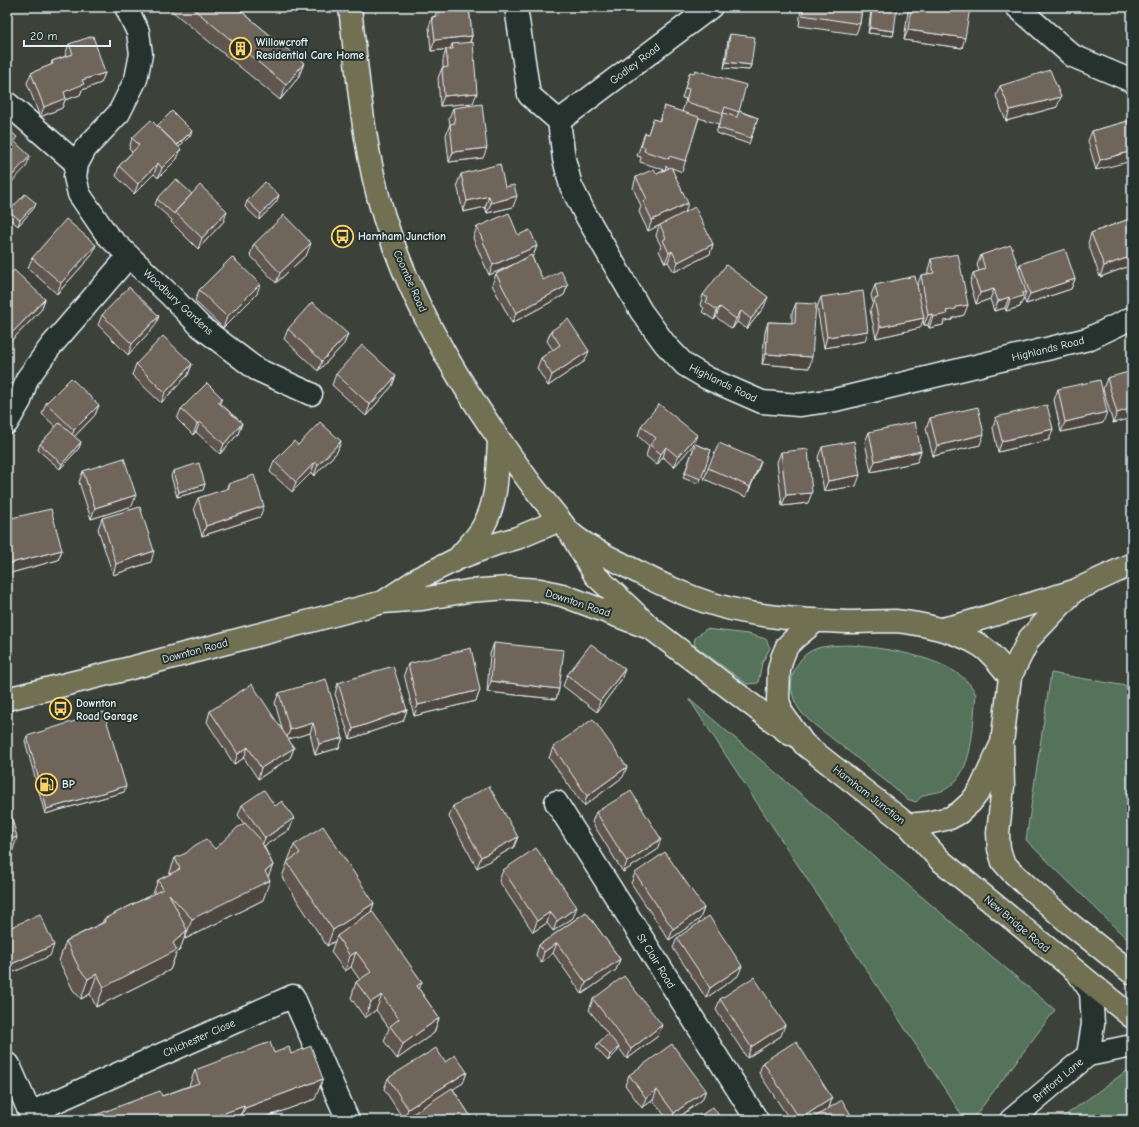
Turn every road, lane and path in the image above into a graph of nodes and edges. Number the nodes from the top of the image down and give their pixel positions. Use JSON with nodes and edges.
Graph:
{"nodes":[{"id":1,"x":126,"y":7,"type":"edge"},
{"id":2,"x":350,"y":7,"type":"edge"},
{"id":3,"x":516,"y":7,"type":"edge"},
{"id":4,"x":711,"y":7,"type":"edge"},
{"id":5,"x":1017,"y":7,"type":"edge"},
{"id":6,"x":1132,"y":81,"type":"edge"},
{"id":7,"x":7,"y":103,"type":"edge"},
{"id":8,"x":559,"y":121,"type":"junction"},
{"id":9,"x":77,"y":164,"type":"junction"},
{"id":10,"x":129,"y":256,"type":"junction"},
{"id":11,"x":1132,"y":318,"type":"edge"},
{"id":12,"x":311,"y":394,"type":"dead end"},
{"id":13,"x":7,"y":423,"type":"edge"},
{"id":14,"x":499,"y":441,"type":"junction"},
{"id":15,"x":565,"y":527,"type":"junction"},
{"id":16,"x":459,"y":558,"type":"junction"},
{"id":17,"x":1132,"y":564,"type":"edge"},
{"id":18,"x":1074,"y":591,"type":"junction"},
{"id":19,"x":383,"y":602,"type":"junction"},
{"id":20,"x":817,"y":620,"type":"junction"},
{"id":21,"x":652,"y":628,"type":"junction"},
{"id":22,"x":942,"y":629,"type":"junction"},
{"id":23,"x":1010,"y":677,"type":"junction"},
{"id":24,"x":7,"y":699,"type":"edge"},
{"id":25,"x":1002,"y":743,"type":"junction"},
{"id":26,"x":804,"y":744,"type":"junction"},
{"id":27,"x":556,"y":802,"type":"dead end"},
{"id":28,"x":908,"y":825,"type":"junction"},
{"id":29,"x":1132,"y":972,"type":"edge"},
{"id":30,"x":1078,"y":974,"type":"junction"},
{"id":31,"x":1132,"y":1017,"type":"edge"},
{"id":32,"x":1132,"y":1046,"type":"edge"},
{"id":33,"x":1088,"y":1055,"type":"junction"},
{"id":34,"x":10,"y":1065,"type":"dead end"},
{"id":35,"x":348,"y":1120,"type":"edge"},
{"id":36,"x":757,"y":1120,"type":"edge"},
{"id":37,"x":1011,"y":1120,"type":"edge"}],
"edges":[{"from":1,"to":9,"type":"street","name":"Woodbury Gardens"},
{"from":2,"to":14,"type":"main road","name":"Coombe Road"},
{"from":3,"to":8,"type":"street"},
{"from":4,"to":8,"type":"street","name":"Godley Road"},
{"from":5,"to":6,"type":"street"},
{"from":7,"to":9,"type":"street"},
{"from":8,"to":11,"type":"street","name":"Highlands Road"},
{"from":9,"to":10,"type":"street","name":"Woodbury Gardens"},
{"from":10,"to":12,"type":"street","name":"Woodbury Gardens"},
{"from":10,"to":13,"type":"street"},
{"from":14,"to":15,"type":"main road","name":"Coombe Road"},
{"from":14,"to":16,"type":"main road"},
{"from":15,"to":16,"type":"main road","name":"Downton Road"},
{"from":15,"to":20,"type":"main road"},
{"from":15,"to":21,"type":"main road","name":"Downton Road"},
{"from":16,"to":19,"type":"main road","name":"Downton Road"},
{"from":17,"to":18,"type":"main road"},
{"from":18,"to":22,"type":"main road"},
{"from":18,"to":23,"type":"main road","name":"Harnham Junction"},
{"from":19,"to":21,"type":"main road","name":"Downton Road"},
{"from":19,"to":24,"type":"main road","name":"Downton Road"},
{"from":20,"to":22,"type":"main road"},
{"from":20,"to":26,"type":"main road","name":"Harnham Junction"},
{"from":21,"to":26,"type":"main road","name":"Downton Road"},
{"from":22,"to":23,"type":"main road"},
{"from":23,"to":25,"type":"main road","name":"Harnham Junction"},
{"from":25,"to":28,"type":"main road","name":"Harnham Junction"},
{"from":25,"to":29,"type":"main road"},
{"from":26,"to":28,"type":"main road","name":"Harnham Junction"},
{"from":27,"to":36,"type":"street","name":"St Clair Road"},
{"from":28,"to":30,"type":"main road","name":"New Bridge Road"},
{"from":30,"to":31,"type":"main road","name":"New Bridge Road"},
{"from":30,"to":33,"type":"street","name":"Britford Lane"},
{"from":32,"to":33,"type":"street","name":"Britford Lane"},
{"from":33,"to":37,"type":"street","name":"Britford Lane"},
{"from":34,"to":35,"type":"street","name":"Chichester Close"}]}
